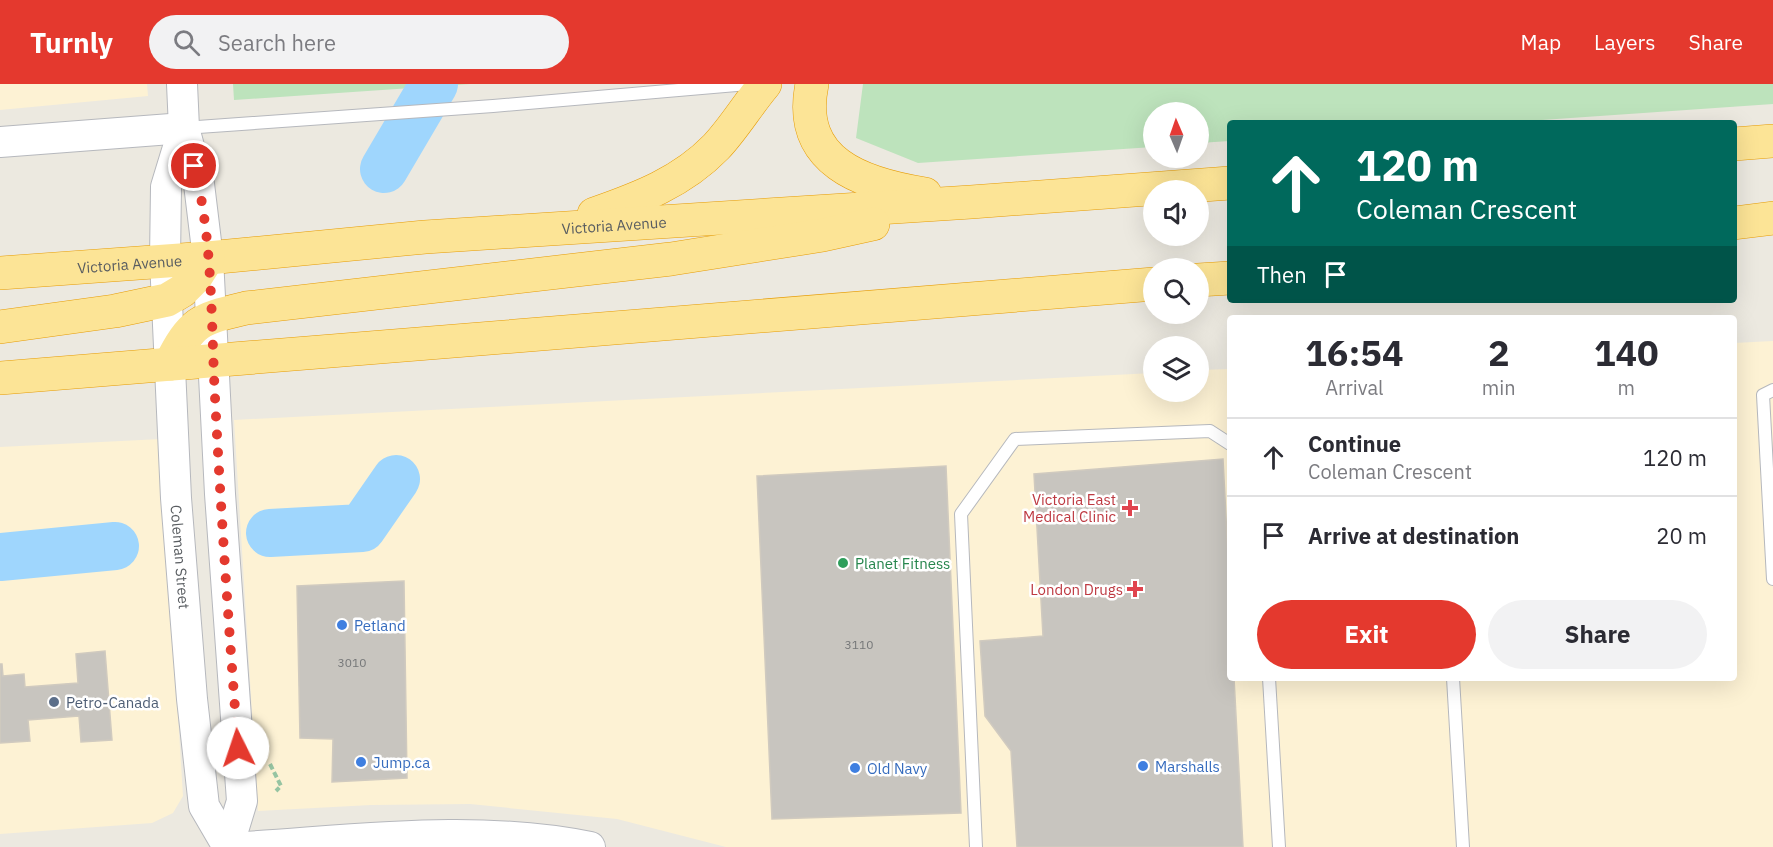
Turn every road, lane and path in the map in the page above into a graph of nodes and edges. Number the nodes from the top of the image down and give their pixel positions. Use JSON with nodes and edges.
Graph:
{"nodes":[{"id":1,"x":182,"y":84,"type":"edge"},
{"id":2,"x":748,"y":84,"type":"edge"},
{"id":3,"x":765,"y":84,"type":"edge"},
{"id":4,"x":812,"y":84,"type":"edge"},
{"id":5,"x":184,"y":128,"type":"junction"},
{"id":6,"x":1773,"y":141,"type":"edge"},
{"id":7,"x":0,"y":142,"type":"edge"},
{"id":8,"x":1737,"y":144,"type":"edge"},
{"id":9,"x":1227,"y":183,"type":"edge"},
{"id":10,"x":971,"y":202,"type":"junction"},
{"id":11,"x":1773,"y":218,"type":"edge"},
{"id":12,"x":1737,"y":223,"type":"edge"},
{"id":13,"x":558,"y":227,"type":"junction"},
{"id":14,"x":1773,"y":237,"type":"edge"},
{"id":15,"x":1737,"y":240,"type":"edge"},
{"id":16,"x":208,"y":258,"type":"junction"},
{"id":17,"x":165,"y":260,"type":"junction"},
{"id":18,"x":0,"y":273,"type":"edge"},
{"id":19,"x":1227,"y":278,"type":"edge"},
{"id":20,"x":1209,"y":279,"type":"edge"},
{"id":21,"x":1143,"y":285,"type":"edge"},
{"id":22,"x":167,"y":300,"type":"junction"},
{"id":23,"x":211,"y":317,"type":"junction"},
{"id":24,"x":0,"y":327,"type":"edge"},
{"id":25,"x":213,"y":360,"type":"junction"},
{"id":26,"x":170,"y":364,"type":"junction"},
{"id":27,"x":0,"y":378,"type":"edge"},
{"id":28,"x":1773,"y":390,"type":"edge"},
{"id":29,"x":1227,"y":442,"type":"edge"},
{"id":30,"x":1773,"y":579,"type":"edge"},
{"id":31,"x":1269,"y":681,"type":"edge"},
{"id":32,"x":1453,"y":681,"type":"edge"},
{"id":33,"x":228,"y":847,"type":"edge"},
{"id":34,"x":243,"y":847,"type":"edge"},
{"id":35,"x":590,"y":847,"type":"edge"},
{"id":36,"x":976,"y":847,"type":"edge"},
{"id":37,"x":1279,"y":847,"type":"edge"},
{"id":38,"x":1463,"y":847,"type":"edge"}],
"edges":[{"from":1,"to":5,"type":"street"},
{"from":2,"to":5,"type":"lane"},
{"from":3,"to":13,"type":"highway"},
{"from":4,"to":10,"type":"highway"},
{"from":5,"to":7,"type":"street"},
{"from":5,"to":16,"type":"street","name":"Coleman Street"},
{"from":5,"to":17,"type":"street","name":"Coleman Street"},
{"from":6,"to":8,"type":"highway"},
{"from":9,"to":10,"type":"highway","name":"Victoria Avenue"},
{"from":10,"to":13,"type":"highway","name":"Victoria Avenue"},
{"from":10,"to":23,"type":"highway"},
{"from":11,"to":12,"type":"highway"},
{"from":13,"to":16,"type":"highway","name":"Victoria Avenue"},
{"from":14,"to":15,"type":"highway"},
{"from":16,"to":17,"type":"highway","name":"Victoria Avenue"},
{"from":16,"to":22,"type":"highway"},
{"from":16,"to":23,"type":"street","name":"Coleman Street"},
{"from":17,"to":18,"type":"highway","name":"Victoria Avenue"},
{"from":17,"to":22,"type":"street","name":"Coleman Street"},
{"from":19,"to":20,"type":"highway"},
{"from":21,"to":25,"type":"highway"},
{"from":22,"to":24,"type":"highway"},
{"from":22,"to":26,"type":"street","name":"Coleman Street"},
{"from":23,"to":25,"type":"street","name":"Coleman Street"},
{"from":23,"to":26,"type":"highway"},
{"from":25,"to":26,"type":"highway"},
{"from":25,"to":33,"type":"street","name":"Coleman Street"},
{"from":26,"to":27,"type":"highway"},
{"from":26,"to":33,"type":"street","name":"Coleman Street"},
{"from":28,"to":30,"type":"lane"},
{"from":29,"to":36,"type":"lane"},
{"from":31,"to":37,"type":"lane"},
{"from":32,"to":38,"type":"lane"},
{"from":34,"to":35,"type":"street"}]}
